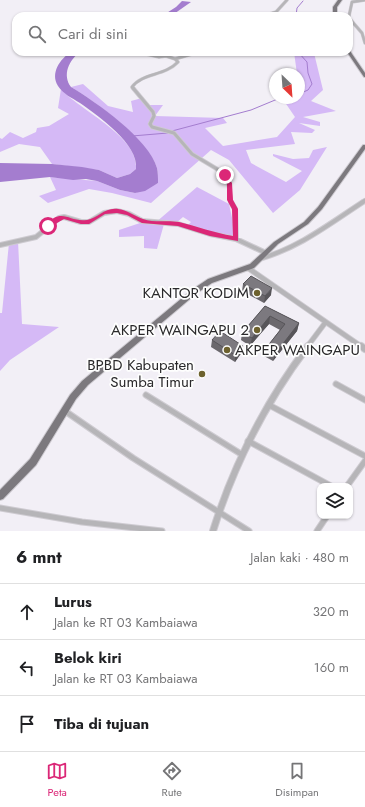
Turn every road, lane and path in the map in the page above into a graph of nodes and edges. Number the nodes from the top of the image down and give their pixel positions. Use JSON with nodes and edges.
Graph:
{"nodes":[{"id":1,"x":287,"y":0,"type":"edge"},
{"id":2,"x":340,"y":0,"type":"edge"},
{"id":3,"x":365,"y":0,"type":"edge"},
{"id":4,"x":276,"y":12,"type":"edge"},
{"id":5,"x":335,"y":12,"type":"edge"},
{"id":6,"x":350,"y":12,"type":"edge"},
{"id":7,"x":353,"y":22,"type":"edge"},
{"id":8,"x":364,"y":35,"type":"edge"},
{"id":9,"x":365,"y":42,"type":"edge"},
{"id":10,"x":170,"y":56,"type":"edge"},
{"id":11,"x":185,"y":56,"type":"edge"},
{"id":12,"x":352,"y":56,"type":"edge"},
{"id":13,"x":175,"y":59,"type":"junction"},
{"id":14,"x":365,"y":76,"type":"edge"},
{"id":15,"x":365,"y":146,"type":"edge"},
{"id":16,"x":365,"y":200,"type":"edge"},
{"id":17,"x":236,"y":239,"type":"junction"},
{"id":18,"x":0,"y":245,"type":"edge"},
{"id":19,"x":266,"y":252,"type":"junction"},
{"id":20,"x":259,"y":259,"type":"junction"},
{"id":21,"x":248,"y":268,"type":"junction"},
{"id":22,"x":325,"y":322,"type":"junction"},
{"id":23,"x":365,"y":349,"type":"edge"},
{"id":24,"x":336,"y":384,"type":"dead end"},
{"id":25,"x":146,"y":394,"type":"dead end"},
{"id":26,"x":365,"y":400,"type":"edge"},
{"id":27,"x":269,"y":406,"type":"junction"},
{"id":28,"x":65,"y":411,"type":"junction"},
{"id":29,"x":248,"y":440,"type":"junction"},
{"id":30,"x":241,"y":454,"type":"junction"},
{"id":31,"x":365,"y":456,"type":"edge"},
{"id":32,"x":365,"y":461,"type":"edge"},
{"id":33,"x":326,"y":483,"type":"edge"},
{"id":34,"x":349,"y":483,"type":"edge"},
{"id":35,"x":0,"y":496,"type":"edge"},
{"id":36,"x":0,"y":508,"type":"edge"},
{"id":37,"x":218,"y":512,"type":"junction"},
{"id":38,"x":325,"y":519,"type":"edge"},
{"id":39,"x":162,"y":531,"type":"edge"},
{"id":40,"x":213,"y":531,"type":"edge"},
{"id":41,"x":249,"y":531,"type":"edge"},
{"id":42,"x":317,"y":531,"type":"edge"}],
"edges":[{"from":1,"to":4,"type":"street"},
{"from":2,"to":5,"type":"highway"},
{"from":3,"to":6,"type":"street"},
{"from":7,"to":8,"type":"street"},
{"from":8,"to":9,"type":"street"},
{"from":10,"to":13,"type":"street"},
{"from":11,"to":13,"type":"street"},
{"from":12,"to":14,"type":"highway"},
{"from":13,"to":17,"type":"street"},
{"from":15,"to":19,"type":"highway"},
{"from":16,"to":20,"type":"street"},
{"from":17,"to":18,"type":"street"},
{"from":17,"to":19,"type":"street"},
{"from":19,"to":20,"type":"highway"},
{"from":20,"to":21,"type":"highway"},
{"from":21,"to":22,"type":"street"},
{"from":21,"to":28,"type":"highway"},
{"from":22,"to":23,"type":"street"},
{"from":22,"to":27,"type":"street"},
{"from":24,"to":26,"type":"street"},
{"from":25,"to":30,"type":"street"},
{"from":27,"to":29,"type":"street"},
{"from":27,"to":31,"type":"street"},
{"from":28,"to":35,"type":"highway"},
{"from":28,"to":37,"type":"street"},
{"from":29,"to":30,"type":"street"},
{"from":29,"to":33,"type":"street"},
{"from":30,"to":37,"type":"street"},
{"from":32,"to":34,"type":"street"},
{"from":36,"to":39,"type":"street"},
{"from":37,"to":40,"type":"street"},
{"from":37,"to":41,"type":"street"},
{"from":38,"to":42,"type":"street"}]}
